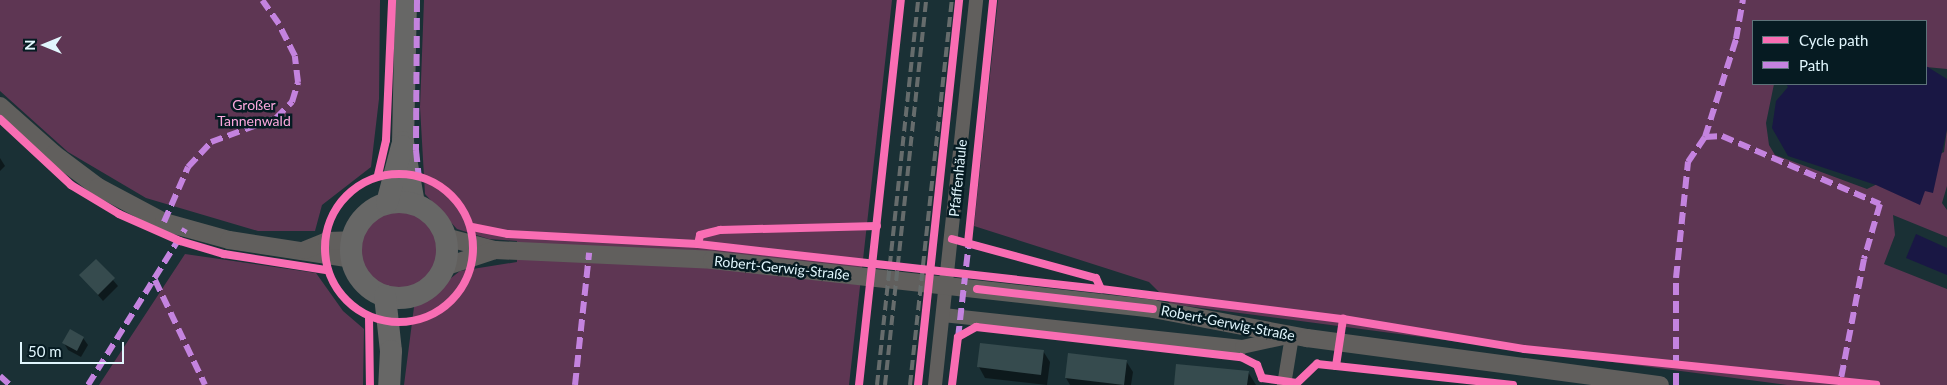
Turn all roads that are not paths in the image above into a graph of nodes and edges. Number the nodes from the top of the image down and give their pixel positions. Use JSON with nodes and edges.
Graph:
{"nodes":[{"id":1,"x":406,"y":0,"type":"edge"},
{"id":2,"x":976,"y":0,"type":"edge"},
{"id":3,"x":0,"y":106,"type":"edge"},
{"id":4,"x":403,"y":142,"type":"junction"},
{"id":5,"x":387,"y":203,"type":"junction"},
{"id":6,"x":414,"y":204,"type":"junction"},
{"id":7,"x":445,"y":237,"type":"junction"},
{"id":8,"x":352,"y":250,"type":"junction"},
{"id":9,"x":495,"y":250,"type":"junction"},
{"id":10,"x":444,"y":267,"type":"junction"},
{"id":11,"x":385,"y":296,"type":"junction"},
{"id":12,"x":410,"y":297,"type":"junction"},
{"id":13,"x":943,"y":315,"type":"junction"},
{"id":14,"x":1292,"y":336,"type":"junction"},
{"id":15,"x":391,"y":351,"type":"junction"},
{"id":16,"x":389,"y":385,"type":"edge"},
{"id":17,"x":935,"y":385,"type":"edge"},
{"id":18,"x":1284,"y":385,"type":"edge"},
{"id":19,"x":1660,"y":385,"type":"edge"}],
"edges":[{"from":1,"to":4,"type":"main road"},
{"from":2,"to":13,"type":"street","name":"Pfaffenhäule"},
{"from":3,"to":8,"type":"street"},
{"from":4,"to":5,"type":"main road"},
{"from":4,"to":6,"type":"main road"},
{"from":5,"to":6,"type":"main road"},
{"from":5,"to":8,"type":"main road"},
{"from":6,"to":7,"type":"main road"},
{"from":7,"to":9,"type":"street","name":"Robert-Gerwig-Straße"},
{"from":7,"to":10,"type":"main road"},
{"from":8,"to":11,"type":"main road"},
{"from":9,"to":10,"type":"street","name":"Robert-Gerwig-Straße"},
{"from":9,"to":14,"type":"street","name":"Robert-Gerwig-Straße"},
{"from":10,"to":12,"type":"main road"},
{"from":11,"to":12,"type":"main road"},
{"from":11,"to":15,"type":"main road"},
{"from":12,"to":15,"type":"main road"},
{"from":13,"to":14,"type":"street"},
{"from":13,"to":17,"type":"street","name":"Pfaffenhäule"},
{"from":14,"to":18,"type":"street"},
{"from":14,"to":19,"type":"street","name":"Robert-Gerwig-Straße"},
{"from":15,"to":16,"type":"main road"}]}
